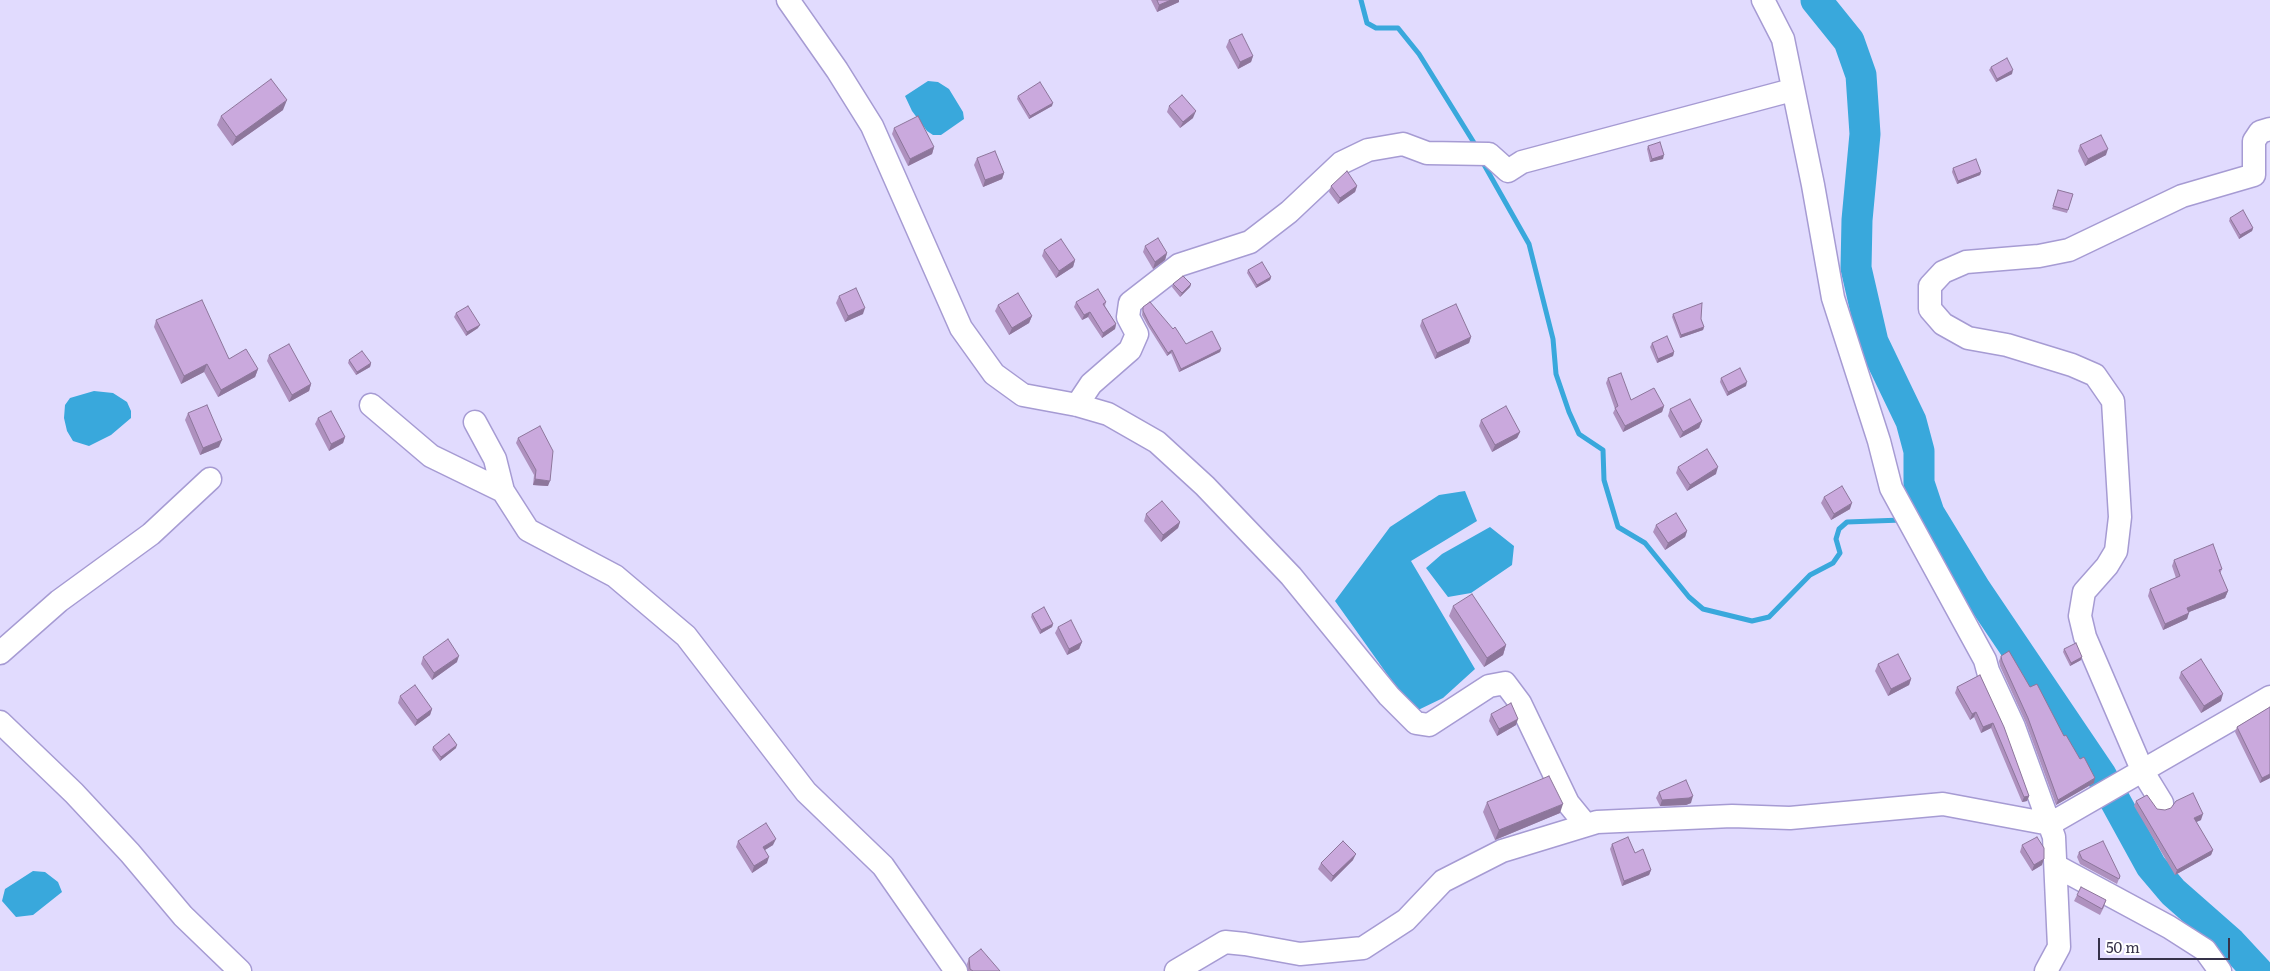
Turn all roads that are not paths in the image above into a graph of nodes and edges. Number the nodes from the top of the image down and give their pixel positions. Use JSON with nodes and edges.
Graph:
{"nodes":[{"id":1,"x":788,"y":0,"type":"edge"},
{"id":2,"x":1763,"y":0,"type":"edge"},
{"id":3,"x":1792,"y":90,"type":"junction"},
{"id":4,"x":2270,"y":129,"type":"edge"},
{"id":5,"x":371,"y":404,"type":"dead end"},
{"id":6,"x":1077,"y":405,"type":"junction"},
{"id":7,"x":475,"y":422,"type":"dead end"},
{"id":8,"x":210,"y":479,"type":"dead end"},
{"id":9,"x":503,"y":491,"type":"junction"},
{"id":10,"x":0,"y":654,"type":"edge"},
{"id":11,"x":2270,"y":697,"type":"edge"},
{"id":12,"x":0,"y":722,"type":"edge"},
{"id":13,"x":2143,"y":772,"type":"junction"},
{"id":14,"x":2162,"y":803,"type":"dead end"},
{"id":15,"x":2050,"y":824,"type":"junction"},
{"id":16,"x":1586,"y":825,"type":"junction"},
{"id":17,"x":2056,"y":866,"type":"junction"},
{"id":18,"x":240,"y":971,"type":"edge"},
{"id":19,"x":956,"y":971,"type":"edge"},
{"id":20,"x":1176,"y":971,"type":"edge"},
{"id":21,"x":2046,"y":971,"type":"edge"},
{"id":22,"x":2220,"y":971,"type":"edge"}],
"edges":[{"from":1,"to":6,"type":"street"},
{"from":2,"to":3,"type":"street"},
{"from":3,"to":6,"type":"street"},
{"from":3,"to":15,"type":"street"},
{"from":4,"to":13,"type":"street"},
{"from":5,"to":9,"type":"street"},
{"from":6,"to":16,"type":"street"},
{"from":7,"to":9,"type":"street"},
{"from":8,"to":10,"type":"street"},
{"from":9,"to":19,"type":"street"},
{"from":11,"to":13,"type":"street"},
{"from":12,"to":18,"type":"street"},
{"from":13,"to":14,"type":"street"},
{"from":13,"to":15,"type":"street"},
{"from":15,"to":16,"type":"street"},
{"from":15,"to":17,"type":"street"},
{"from":16,"to":20,"type":"street"},
{"from":17,"to":21,"type":"street"},
{"from":17,"to":22,"type":"street"}]}
